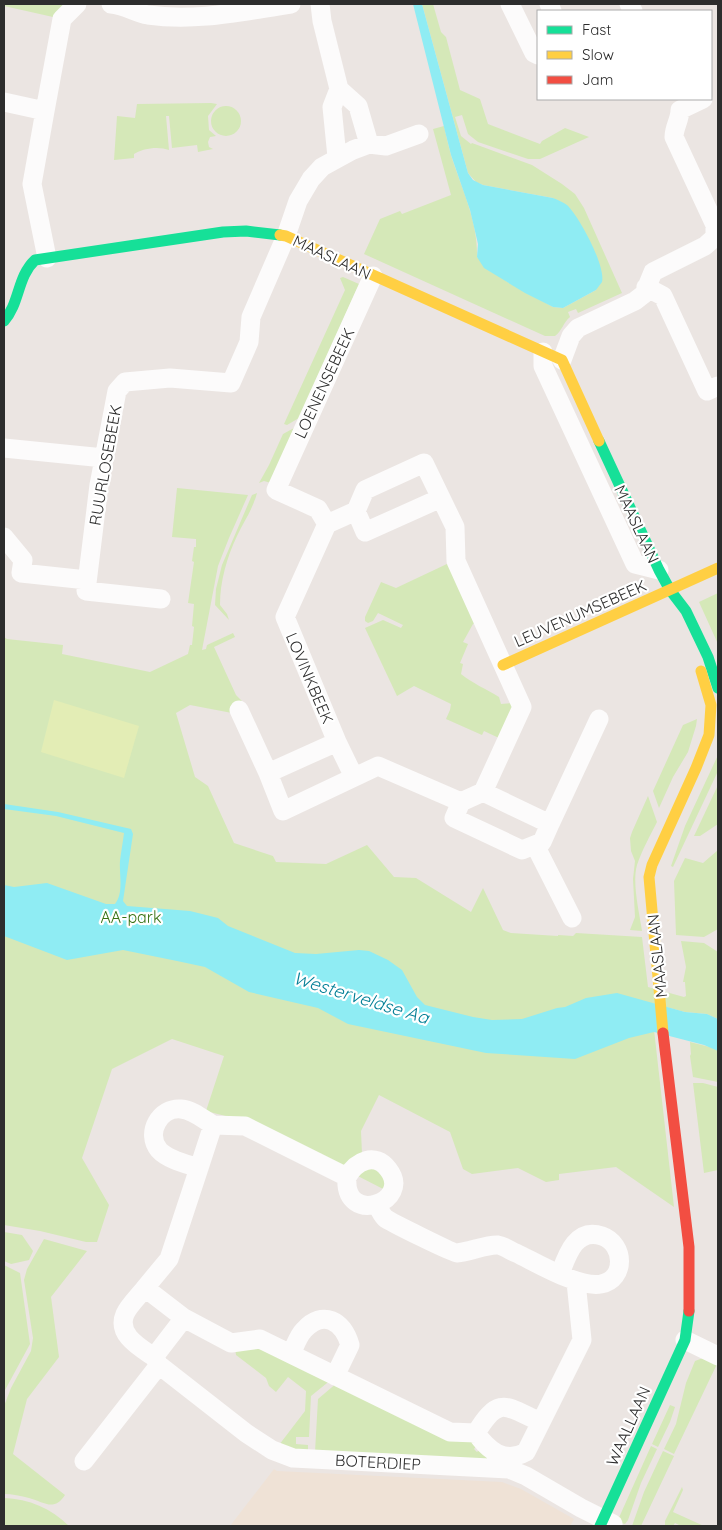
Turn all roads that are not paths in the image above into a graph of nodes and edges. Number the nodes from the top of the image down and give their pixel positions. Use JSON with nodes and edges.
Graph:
{"nodes":[{"id":1,"x":77,"y":4,"type":"edge"},
{"id":2,"x":111,"y":4,"type":"edge"},
{"id":3,"x":292,"y":4,"type":"edge"},
{"id":4,"x":320,"y":4,"type":"edge"},
{"id":5,"x":510,"y":4,"type":"edge"},
{"id":6,"x":537,"y":54,"type":"edge"},
{"id":7,"x":339,"y":89,"type":"junction"},
{"id":8,"x":698,"y":100,"type":"edge"},
{"id":9,"x":4,"y":102,"type":"edge"},
{"id":10,"x":678,"y":104,"type":"edge"},
{"id":11,"x":45,"y":111,"type":"junction"},
{"id":12,"x":419,"y":134,"type":"dead end"},
{"id":13,"x":369,"y":144,"type":"junction"},
{"id":14,"x":337,"y":157,"type":"junction"},
{"id":15,"x":286,"y":236,"type":"junction"},
{"id":16,"x":716,"y":239,"type":"edge"},
{"id":17,"x":47,"y":258,"type":"junction"},
{"id":18,"x":373,"y":276,"type":"junction"},
{"id":19,"x":646,"y":287,"type":"junction"},
{"id":20,"x":4,"y":321,"type":"edge"},
{"id":21,"x":543,"y":352,"type":"junction"},
{"id":22,"x":562,"y":360,"type":"junction"},
{"id":23,"x":718,"y":386,"type":"edge"},
{"id":24,"x":4,"y":448,"type":"edge"},
{"id":25,"x":104,"y":458,"type":"junction"},
{"id":26,"x":441,"y":498,"type":"junction"},
{"id":27,"x":356,"y":511,"type":"junction"},
{"id":28,"x":327,"y":524,"type":"junction"},
{"id":29,"x":4,"y":537,"type":"edge"},
{"id":30,"x":718,"y":568,"type":"edge"},
{"id":31,"x":659,"y":570,"type":"junction"},
{"id":32,"x":87,"y":580,"type":"junction"},
{"id":33,"x":670,"y":590,"type":"junction"},
{"id":34,"x":161,"y":599,"type":"dead end"},
{"id":35,"x":503,"y":665,"type":"junction"},
{"id":36,"x":718,"y":688,"type":"edge"},
{"id":37,"x":239,"y":710,"type":"dead end"},
{"id":38,"x":599,"y":718,"type":"dead end"},
{"id":39,"x":718,"y":738,"type":"edge"},
{"id":40,"x":337,"y":742,"type":"junction"},
{"id":41,"x":268,"y":773,"type":"junction"},
{"id":42,"x":354,"y":777,"type":"junction"},
{"id":43,"x":483,"y":792,"type":"junction"},
{"id":44,"x":461,"y":802,"type":"junction"},
{"id":45,"x":550,"y":824,"type":"junction"},
{"id":46,"x":535,"y":845,"type":"junction"},
{"id":47,"x":572,"y":918,"type":"dead end"},
{"id":48,"x":665,"y":999,"type":"junction"},
{"id":49,"x":669,"y":1041,"type":"junction"},
{"id":50,"x":213,"y":1125,"type":"junction"},
{"id":51,"x":199,"y":1168,"type":"junction"},
{"id":52,"x":347,"y":1177,"type":"junction"},
{"id":53,"x":377,"y":1205,"type":"junction"},
{"id":54,"x":700,"y":1275,"type":"dead end"},
{"id":55,"x":145,"y":1288,"type":"junction"},
{"id":56,"x":701,"y":1304,"type":"dead end"},
{"id":57,"x":184,"y":1318,"type":"junction"},
{"id":58,"x":690,"y":1342,"type":"junction"},
{"id":59,"x":291,"y":1354,"type":"junction"},
{"id":60,"x":718,"y":1356,"type":"edge"},
{"id":61,"x":157,"y":1361,"type":"junction"},
{"id":62,"x":335,"y":1376,"type":"junction"},
{"id":63,"x":540,"y":1422,"type":"junction"},
{"id":64,"x":476,"y":1433,"type":"junction"},
{"id":65,"x":84,"y":1461,"type":"dead end"},
{"id":66,"x":509,"y":1463,"type":"junction"},
{"id":67,"x":607,"y":1524,"type":"edge"}],
"edges":[{"from":1,"to":11,"type":"street"},
{"from":2,"to":3,"type":"street"},
{"from":4,"to":7,"type":"street"},
{"from":5,"to":6,"type":"street"},
{"from":7,"to":13,"type":"street"},
{"from":7,"to":14,"type":"street"},
{"from":8,"to":10,"type":"street"},
{"from":9,"to":11,"type":"street"},
{"from":10,"to":16,"type":"street"},
{"from":11,"to":17,"type":"street"},
{"from":12,"to":13,"type":"street"},
{"from":13,"to":14,"type":"street"},
{"from":14,"to":15,"type":"street"},
{"from":15,"to":17,"type":"street","name":"MAASLAAN"},
{"from":15,"to":18,"type":"street","name":"MAASLAAN"},
{"from":15,"to":25,"type":"street","name":"RUURLOSEBEEK"},
{"from":16,"to":19,"type":"street"},
{"from":17,"to":20,"type":"street","name":"MAASLAAN"},
{"from":18,"to":21,"type":"street","name":"MAASLAAN"},
{"from":18,"to":28,"type":"street","name":"LOENENSEBEEK"},
{"from":19,"to":22,"type":"street"},
{"from":19,"to":23,"type":"street"},
{"from":21,"to":22,"type":"street","name":"MAASLAAN"},
{"from":21,"to":31,"type":"street","name":"MAASLAAN"},
{"from":22,"to":31,"type":"street","name":"MAASLAAN"},
{"from":24,"to":25,"type":"street"},
{"from":25,"to":32,"type":"street","name":"RUURLOSEBEEK"},
{"from":26,"to":27,"type":"street"},
{"from":26,"to":27,"type":"street"},
{"from":26,"to":35,"type":"street"},
{"from":27,"to":28,"type":"street"},
{"from":28,"to":40,"type":"street","name":"LOVINKBEEK"},
{"from":29,"to":32,"type":"street"},
{"from":30,"to":33,"type":"street","name":"LEUVENUMSEBEEK"},
{"from":31,"to":33,"type":"street","name":"MAASLAAN"},
{"from":32,"to":34,"type":"street"},
{"from":33,"to":35,"type":"street","name":"LEUVENUMSEBEEK"},
{"from":33,"to":36,"type":"street","name":"MAASLAAN"},
{"from":33,"to":48,"type":"street","name":"MAASLAAN"},
{"from":35,"to":43,"type":"street"},
{"from":37,"to":41,"type":"street"},
{"from":38,"to":45,"type":"street"},
{"from":39,"to":48,"type":"street","name":"MAASLAAN"},
{"from":40,"to":41,"type":"street"},
{"from":40,"to":42,"type":"street","name":"LOVINKBEEK"},
{"from":41,"to":42,"type":"street"},
{"from":42,"to":44,"type":"street"},
{"from":43,"to":44,"type":"street"},
{"from":43,"to":45,"type":"street"},
{"from":44,"to":46,"type":"street"},
{"from":45,"to":46,"type":"street"},
{"from":46,"to":47,"type":"street"},
{"from":48,"to":49,"type":"street","name":"MAASLAAN"},
{"from":49,"to":54,"type":"street","name":"MAASLAAN"},
{"from":49,"to":58,"type":"street","name":"MAASLAAN"},
{"from":50,"to":51,"type":"street"},
{"from":50,"to":51,"type":"street"},
{"from":50,"to":52,"type":"street"},
{"from":51,"to":55,"type":"street","name":"BOTERDIEP"},
{"from":52,"to":53,"type":"street"},
{"from":52,"to":53,"type":"street"},
{"from":53,"to":63,"type":"street"},
{"from":55,"to":57,"type":"street"},
{"from":55,"to":61,"type":"street","name":"BOTERDIEP"},
{"from":56,"to":58,"type":"street"},
{"from":57,"to":59,"type":"street"},
{"from":57,"to":61,"type":"street"},
{"from":58,"to":60,"type":"street"},
{"from":58,"to":67,"type":"street","name":"WAALLAAN"},
{"from":59,"to":62,"type":"street"},
{"from":59,"to":62,"type":"street"},
{"from":61,"to":65,"type":"street"},
{"from":61,"to":66,"type":"street","name":"BOTERDIEP"},
{"from":62,"to":64,"type":"street"},
{"from":63,"to":64,"type":"street"},
{"from":63,"to":66,"type":"street"},
{"from":64,"to":66,"type":"street"},
{"from":66,"to":67,"type":"street","name":"BOTERDIEP"}]}
